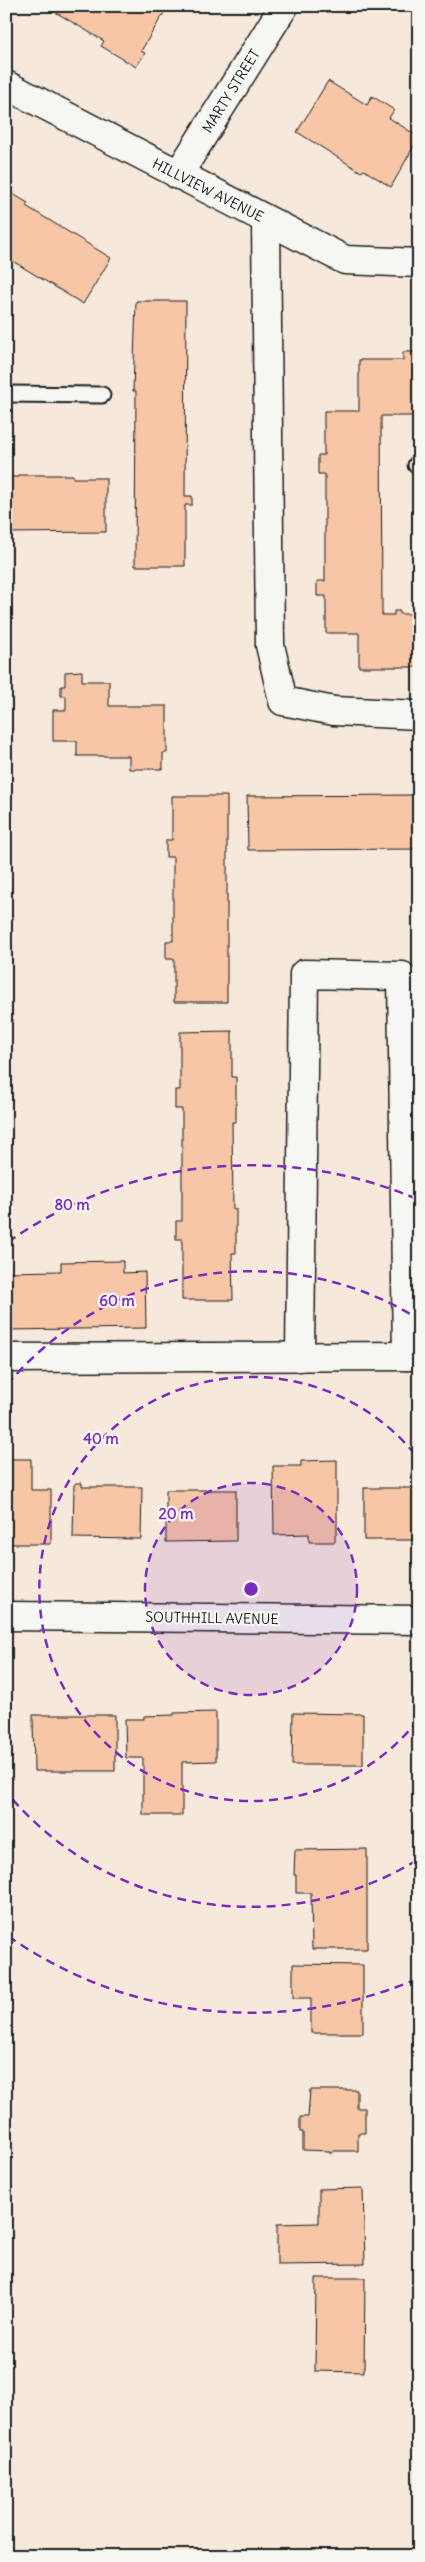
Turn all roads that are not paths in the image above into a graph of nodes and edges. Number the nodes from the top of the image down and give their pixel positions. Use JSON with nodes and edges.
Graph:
{"nodes":[{"id":1,"x":284,"y":6,"type":"edge"},
{"id":2,"x":6,"y":84,"type":"edge"},
{"id":3,"x":178,"y":175,"type":"junction"},
{"id":4,"x":266,"y":220,"type":"junction"},
{"id":5,"x":419,"y":263,"type":"edge"},
{"id":6,"x":6,"y":394,"type":"edge"},
{"id":7,"x":102,"y":395,"type":"dead end"},
{"id":8,"x":419,"y":715,"type":"edge"},
{"id":9,"x":413,"y":1356,"type":"edge"},
{"id":10,"x":300,"y":1357,"type":"junction"},
{"id":11,"x":6,"y":1358,"type":"edge"},
{"id":12,"x":6,"y":1616,"type":"edge"},
{"id":13,"x":419,"y":1620,"type":"edge"}],
"edges":[{"from":1,"to":3,"type":"street","name":"MARTY STREET"},
{"from":2,"to":3,"type":"street","name":"HILLVIEW AVENUE"},
{"from":3,"to":4,"type":"street","name":"HILLVIEW AVENUE"},
{"from":4,"to":5,"type":"street","name":"HILLVIEW AVENUE"},
{"from":4,"to":8,"type":"street"},
{"from":6,"to":7,"type":"lane"},
{"from":9,"to":10,"type":"street"},
{"from":9,"to":10,"type":"street"},
{"from":10,"to":11,"type":"street"},
{"from":12,"to":13,"type":"street","name":"SOUTHHILL AVENUE"}]}
